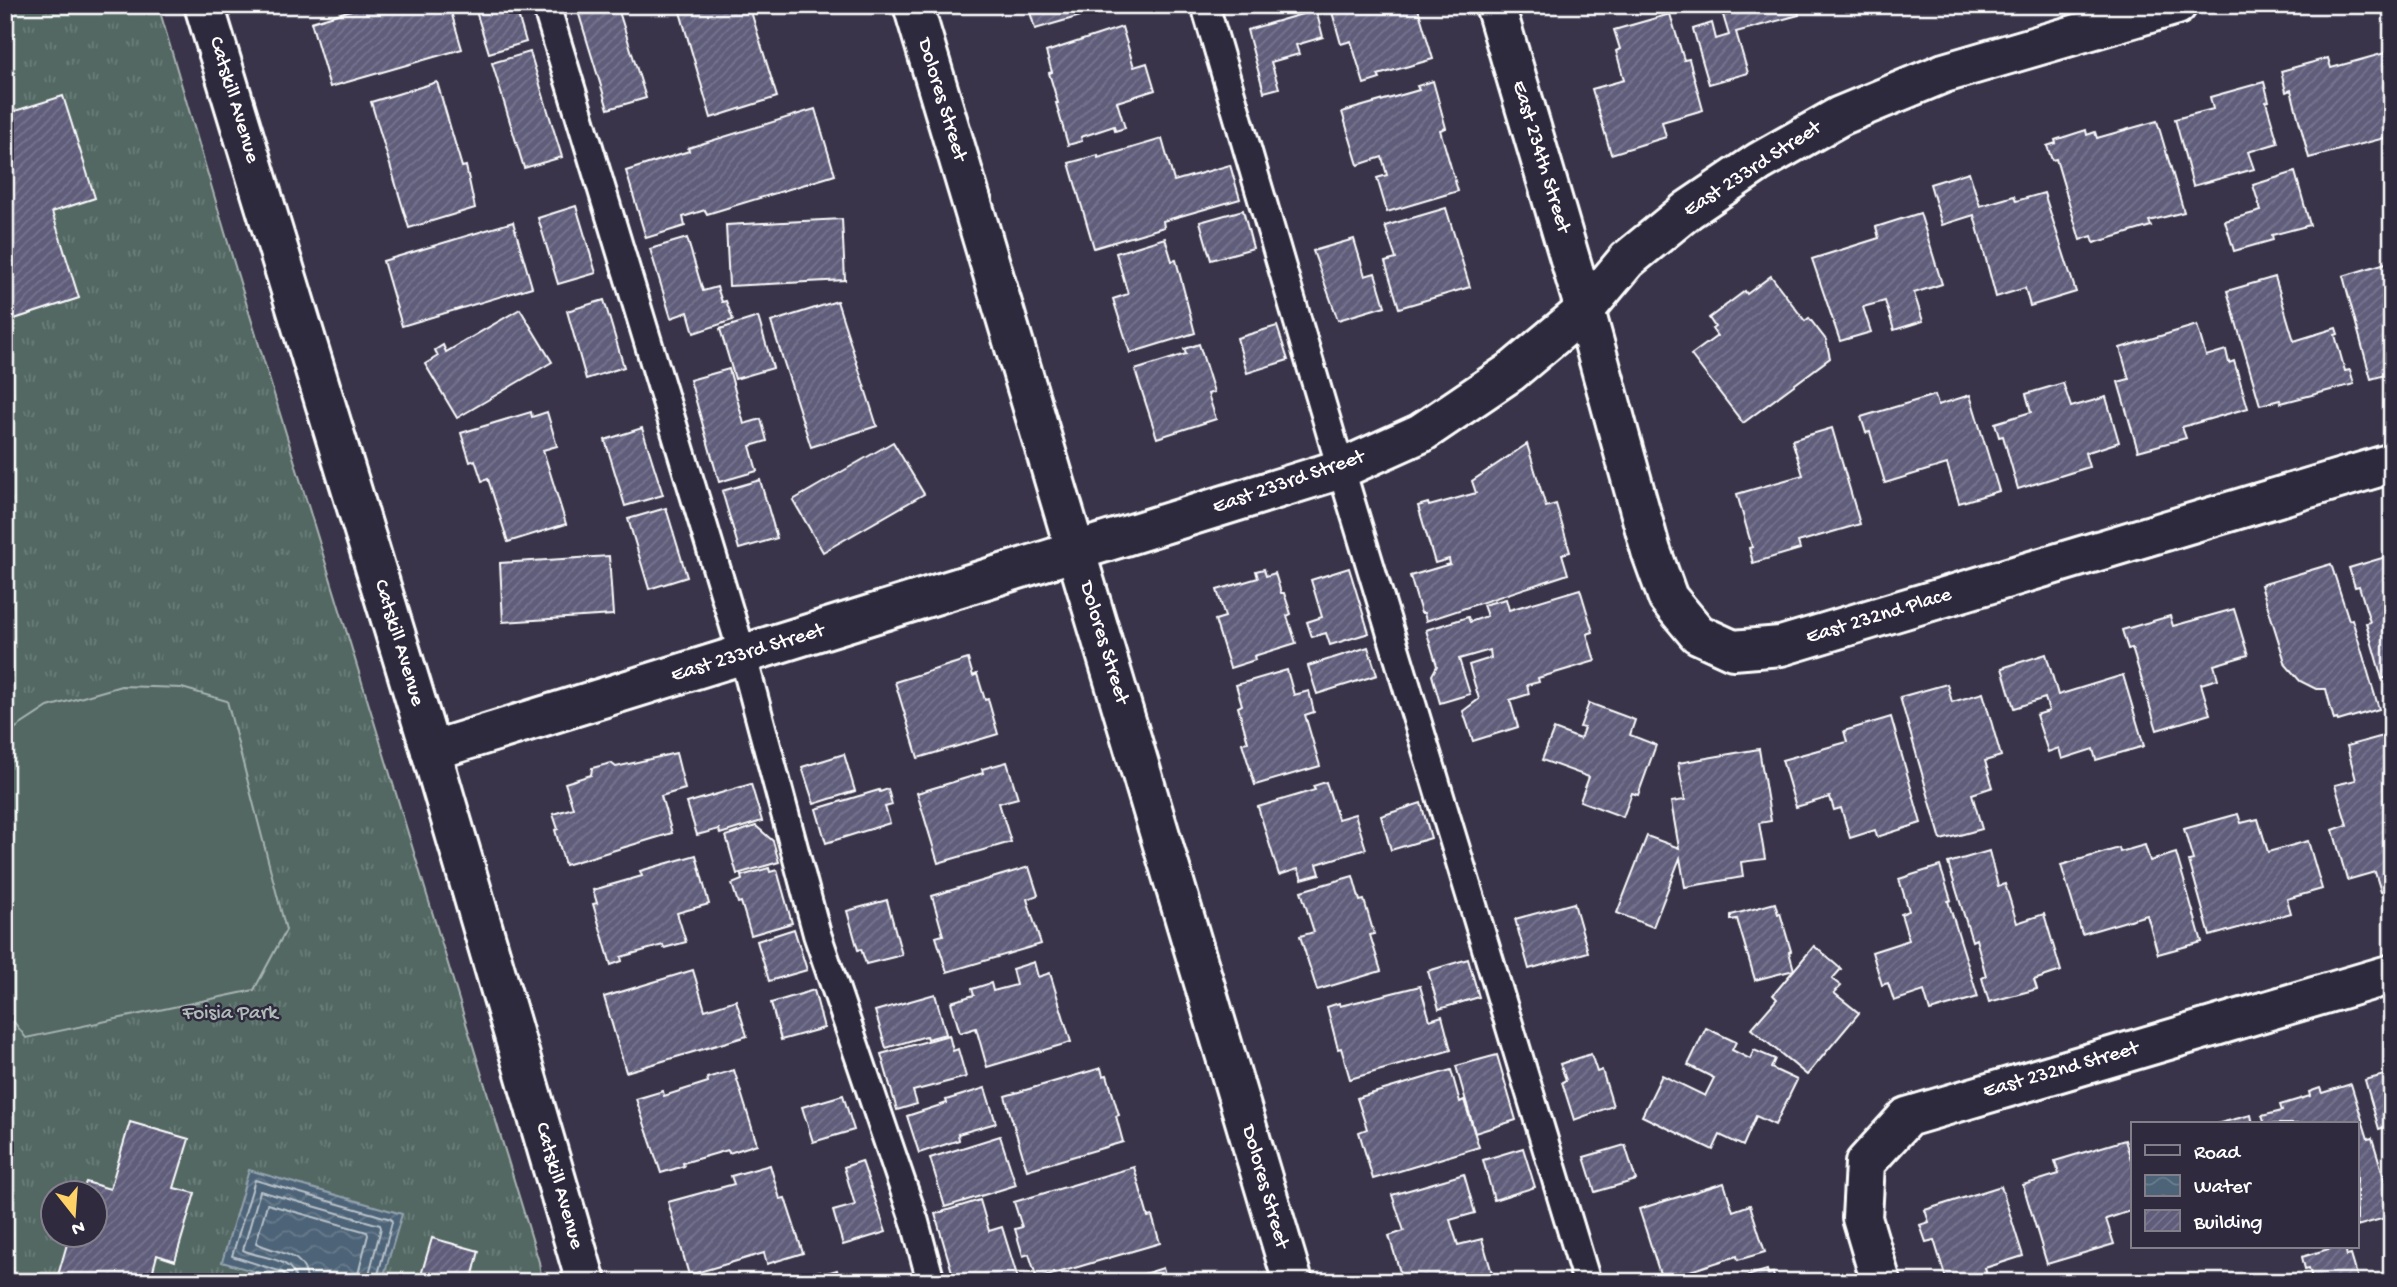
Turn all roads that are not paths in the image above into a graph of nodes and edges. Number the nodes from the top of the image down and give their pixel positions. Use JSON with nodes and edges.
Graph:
{"nodes":[{"id":1,"x":204,"y":5,"type":"edge"},
{"id":2,"x":546,"y":5,"type":"edge"},
{"id":3,"x":913,"y":5,"type":"edge"},
{"id":4,"x":1205,"y":5,"type":"edge"},
{"id":5,"x":1494,"y":5,"type":"edge"},
{"id":6,"x":2177,"y":5,"type":"edge"},
{"id":7,"x":1585,"y":310,"type":"junction"},
{"id":8,"x":2392,"y":464,"type":"edge"},
{"id":9,"x":1341,"y":469,"type":"junction"},
{"id":10,"x":1076,"y":552,"type":"junction"},
{"id":11,"x":743,"y":656,"type":"junction"},
{"id":12,"x":431,"y":751,"type":"junction"},
{"id":13,"x":2392,"y":974,"type":"edge"},
{"id":14,"x":586,"y":1282,"type":"edge"},
{"id":15,"x":931,"y":1282,"type":"edge"},
{"id":16,"x":1293,"y":1282,"type":"edge"},
{"id":17,"x":1587,"y":1282,"type":"edge"},
{"id":18,"x":1881,"y":1282,"type":"edge"}],
"edges":[{"from":1,"to":12,"type":"street","name":"Catskill Avenue"},
{"from":2,"to":11,"type":"lane"},
{"from":3,"to":10,"type":"street","name":"Dolores Street"},
{"from":4,"to":9,"type":"lane"},
{"from":5,"to":7,"type":"street","name":"East 234th Street"},
{"from":6,"to":7,"type":"street","name":"East 233rd Street"},
{"from":7,"to":8,"type":"street","name":"East 232nd Place"},
{"from":7,"to":9,"type":"street","name":"East 233rd Street"},
{"from":9,"to":10,"type":"street","name":"East 233rd Street"},
{"from":9,"to":17,"type":"lane"},
{"from":10,"to":11,"type":"street","name":"East 233rd Street"},
{"from":10,"to":16,"type":"street","name":"Dolores Street"},
{"from":11,"to":12,"type":"street","name":"East 233rd Street"},
{"from":11,"to":15,"type":"lane"},
{"from":12,"to":14,"type":"street","name":"Catskill Avenue"},
{"from":13,"to":18,"type":"street","name":"East 232nd Street"}]}
